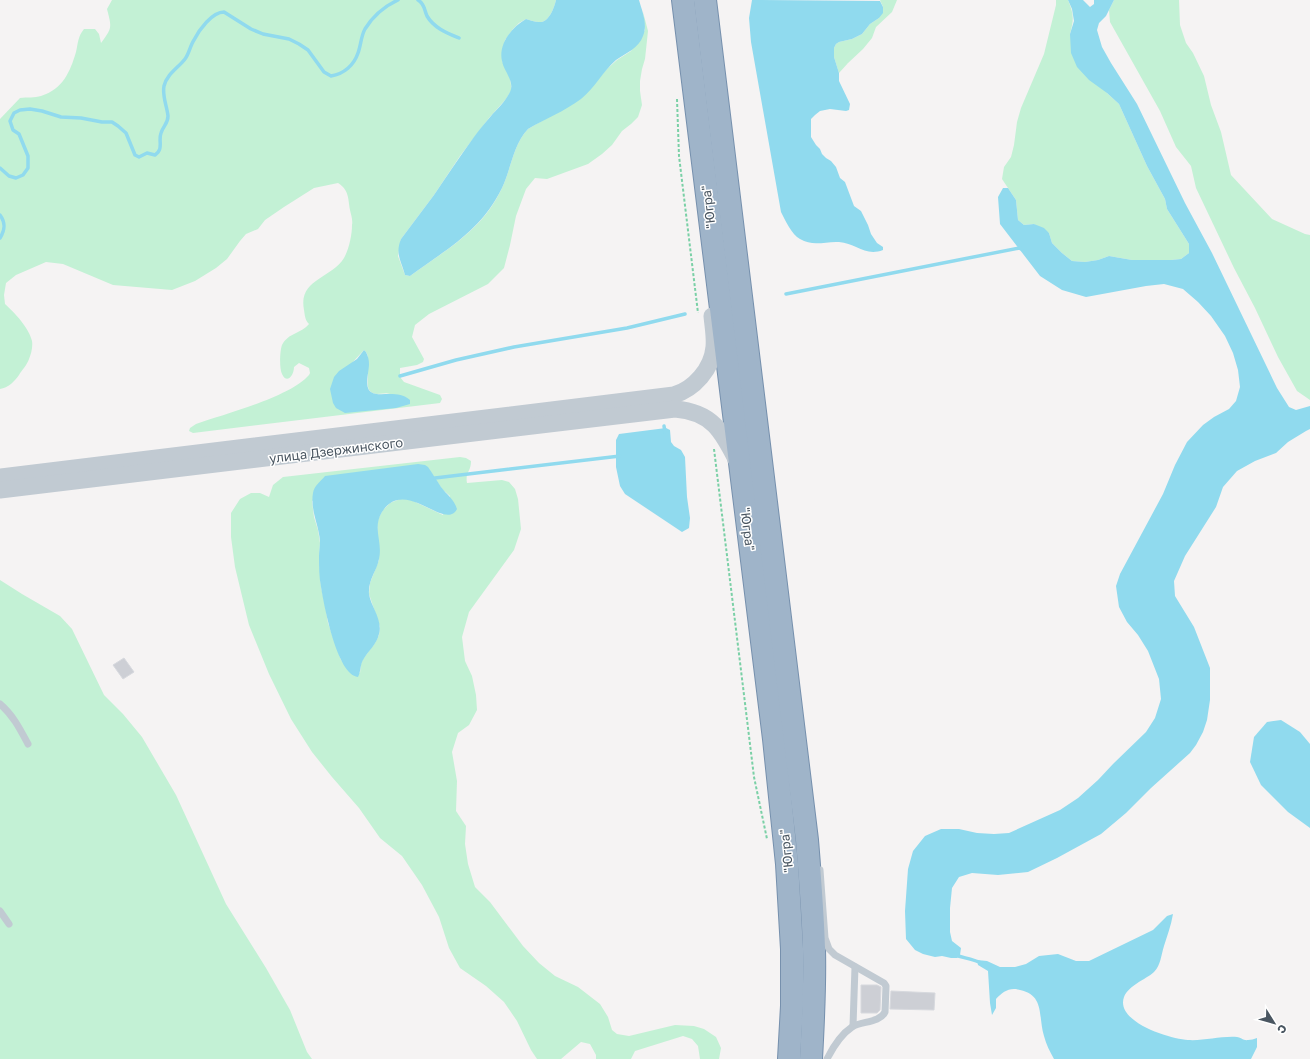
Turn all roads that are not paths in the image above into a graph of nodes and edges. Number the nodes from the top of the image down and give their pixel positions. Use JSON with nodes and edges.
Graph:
{"nodes":[{"id":1,"x":683,"y":0,"type":"edge"},
{"id":2,"x":705,"y":0,"type":"edge"},
{"id":3,"x":686,"y":24,"type":"junction"},
{"id":4,"x":722,"y":322,"type":"junction"},
{"id":5,"x":712,"y":356,"type":"junction"},
{"id":6,"x":671,"y":403,"type":"junction"},
{"id":7,"x":720,"y":442,"type":"junction"},
{"id":8,"x":758,"y":446,"type":"junction"},
{"id":9,"x":740,"y":467,"type":"junction"},
{"id":10,"x":0,"y":477,"type":"edge"},
{"id":11,"x":0,"y":490,"type":"edge"},
{"id":12,"x":779,"y":548,"type":"dead end"},
{"id":13,"x":0,"y":704,"type":"edge"},
{"id":14,"x":28,"y":744,"type":"dead end"},
{"id":15,"x":819,"y":859,"type":"dead end"},
{"id":16,"x":788,"y":878,"type":"junction"},
{"id":17,"x":0,"y":911,"type":"edge"},
{"id":18,"x":9,"y":924,"type":"dead end"},
{"id":19,"x":855,"y":967,"type":"junction"},
{"id":20,"x":853,"y":1026,"type":"junction"},
{"id":21,"x":789,"y":1059,"type":"edge"},
{"id":22,"x":812,"y":1059,"type":"edge"},
{"id":23,"x":827,"y":1059,"type":"edge"}],
"edges":[{"from":1,"to":3,"type":"highway","name":"\"Югра\""},
{"from":2,"to":8,"type":"highway","name":"\"Югра\""},
{"from":3,"to":4,"type":"highway","name":"\"Югра\""},
{"from":3,"to":5,"type":"street"},
{"from":4,"to":5,"type":"street"},
{"from":4,"to":9,"type":"highway","name":"\"Югра\""},
{"from":5,"to":6,"type":"street"},
{"from":6,"to":7,"type":"street"},
{"from":6,"to":10,"type":"street","name":"улица Дзержинского"},
{"from":6,"to":11,"type":"street","name":"улица Дзержинского"},
{"from":7,"to":9,"type":"street"},
{"from":7,"to":16,"type":"street"},
{"from":8,"to":12,"type":"lane"},
{"from":8,"to":22,"type":"highway","name":"\"Югра\""},
{"from":9,"to":16,"type":"highway","name":"\"Югра\""},
{"from":13,"to":14,"type":"lane"},
{"from":15,"to":19,"type":"lane"},
{"from":16,"to":21,"type":"highway","name":"\"Югра\""},
{"from":17,"to":18,"type":"lane"},
{"from":19,"to":20,"type":"lane"},
{"from":19,"to":20,"type":"lane"},
{"from":20,"to":23,"type":"lane"}]}
